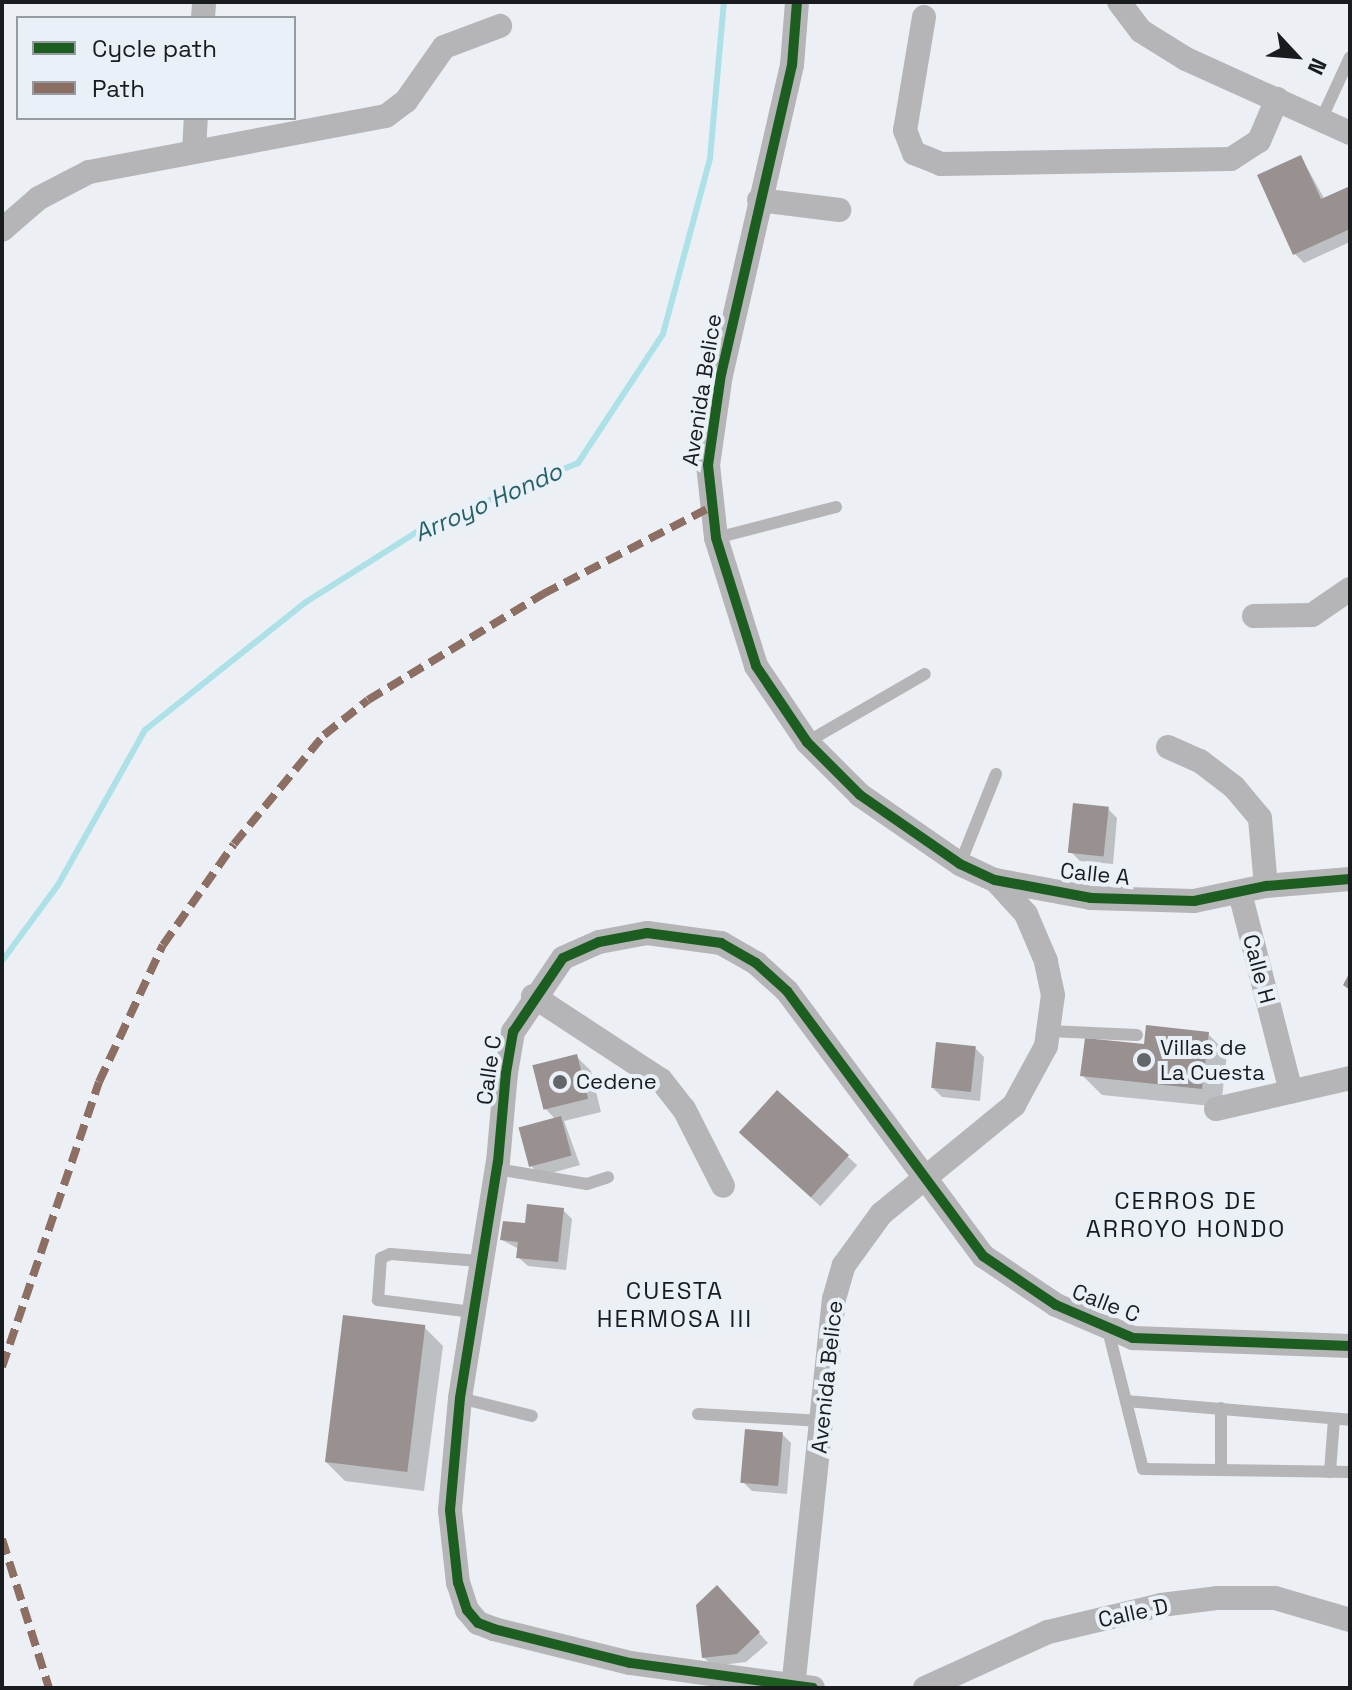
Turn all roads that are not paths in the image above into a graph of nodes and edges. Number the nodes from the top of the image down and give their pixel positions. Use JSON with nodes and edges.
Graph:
{"nodes":[{"id":1,"x":797,"y":2,"type":"edge"},
{"id":2,"x":1119,"y":2,"type":"edge"},
{"id":3,"x":924,"y":17,"type":"dead end"},
{"id":4,"x":500,"y":26,"type":"dead end"},
{"id":5,"x":1350,"y":57,"type":"edge"},
{"id":6,"x":1277,"y":99,"type":"junction"},
{"id":7,"x":196,"y":120,"type":"edge"},
{"id":8,"x":1321,"y":120,"type":"junction"},
{"id":9,"x":1350,"y":133,"type":"edge"},
{"id":10,"x":194,"y":152,"type":"junction"},
{"id":11,"x":759,"y":200,"type":"junction"},
{"id":12,"x":839,"y":210,"type":"dead end"},
{"id":13,"x":2,"y":230,"type":"edge"},
{"id":14,"x":836,"y":507,"type":"dead end"},
{"id":15,"x":716,"y":538,"type":"junction"},
{"id":16,"x":1350,"y":589,"type":"edge"},
{"id":17,"x":1254,"y":616,"type":"dead end"},
{"id":18,"x":925,"y":674,"type":"dead end"},
{"id":19,"x":807,"y":742,"type":"junction"},
{"id":20,"x":1168,"y":747,"type":"dead end"},
{"id":21,"x":996,"y":774,"type":"dead end"},
{"id":22,"x":860,"y":795,"type":"joint"},
{"id":23,"x":960,"y":864,"type":"junction"},
{"id":24,"x":1350,"y":879,"type":"edge"},
{"id":25,"x":995,"y":880,"type":"junction"},
{"id":26,"x":1266,"y":886,"type":"junction"},
{"id":27,"x":1240,"y":893,"type":"junction"},
{"id":28,"x":533,"y":996,"type":"junction"},
{"id":29,"x":1049,"y":1031,"type":"junction"},
{"id":30,"x":1137,"y":1035,"type":"dead end"},
{"id":31,"x":1350,"y":1078,"type":"edge"},
{"id":32,"x":1291,"y":1092,"type":"junction"},
{"id":33,"x":1216,"y":1109,"type":"dead end"},
{"id":34,"x":497,"y":1169,"type":"junction"},
{"id":35,"x":608,"y":1177,"type":"dead end"},
{"id":36,"x":925,"y":1181,"type":"junction"},
{"id":37,"x":723,"y":1186,"type":"dead end"},
{"id":38,"x":479,"y":1261,"type":"junction"},
{"id":39,"x":472,"y":1312,"type":"junction"},
{"id":40,"x":1107,"y":1326,"type":"junction"},
{"id":41,"x":1350,"y":1346,"type":"edge"},
{"id":42,"x":460,"y":1398,"type":"junction"},
{"id":43,"x":1126,"y":1401,"type":"junction"},
{"id":44,"x":1221,"y":1408,"type":"junction"},
{"id":45,"x":698,"y":1414,"type":"dead end"},
{"id":46,"x":532,"y":1416,"type":"dead end"},
{"id":47,"x":1334,"y":1419,"type":"junction"},
{"id":48,"x":1350,"y":1420,"type":"edge"},
{"id":49,"x":822,"y":1421,"type":"junction"},
{"id":50,"x":1221,"y":1470,"type":"junction"},
{"id":51,"x":1330,"y":1472,"type":"junction"},
{"id":52,"x":1350,"y":1472,"type":"edge"},
{"id":53,"x":1350,"y":1620,"type":"edge"},
{"id":54,"x":800,"y":1687,"type":"edge"},
{"id":55,"x":925,"y":1688,"type":"edge"}],
"edges":[{"from":1,"to":11,"type":"street","name":"Avenida Belice"},
{"from":2,"to":6,"type":"street"},
{"from":3,"to":6,"type":"street"},
{"from":4,"to":10,"type":"street"},
{"from":5,"to":8,"type":"lane"},
{"from":6,"to":8,"type":"street"},
{"from":7,"to":10,"type":"street"},
{"from":8,"to":9,"type":"street"},
{"from":10,"to":13,"type":"street"},
{"from":11,"to":12,"type":"street"},
{"from":11,"to":15,"type":"street","name":"Avenida Belice"},
{"from":14,"to":15,"type":"lane"},
{"from":15,"to":19,"type":"street","name":"Avenida Belice"},
{"from":16,"to":17,"type":"street"},
{"from":18,"to":19,"type":"lane"},
{"from":19,"to":22,"type":"street","name":"Avenida Belice"},
{"from":20,"to":26,"type":"street"},
{"from":21,"to":23,"type":"lane"},
{"from":22,"to":23,"type":"street","name":"Calle A"},
{"from":23,"to":25,"type":"street","name":"Calle A"},
{"from":24,"to":26,"type":"street","name":"Calle A"},
{"from":25,"to":27,"type":"street","name":"Calle A"},
{"from":25,"to":29,"type":"street","name":"Avenida Belice"},
{"from":26,"to":27,"type":"street","name":"Calle A"},
{"from":27,"to":32,"type":"street","name":"Calle H"},
{"from":28,"to":34,"type":"street","name":"Calle C"},
{"from":28,"to":36,"type":"street","name":"Calle C"},
{"from":28,"to":37,"type":"street"},
{"from":29,"to":30,"type":"lane"},
{"from":29,"to":36,"type":"street","name":"Avenida Belice"},
{"from":31,"to":32,"type":"street"},
{"from":32,"to":33,"type":"street"},
{"from":34,"to":35,"type":"lane"},
{"from":34,"to":38,"type":"street","name":"Calle C"},
{"from":36,"to":40,"type":"street","name":"Calle C"},
{"from":36,"to":49,"type":"street","name":"Avenida Belice"},
{"from":38,"to":39,"type":"street","name":"Calle C"},
{"from":38,"to":39,"type":"lane"},
{"from":39,"to":42,"type":"street","name":"Calle C"},
{"from":40,"to":41,"type":"street","name":"Calle C"},
{"from":40,"to":43,"type":"lane"},
{"from":42,"to":46,"type":"lane"},
{"from":42,"to":54,"type":"street","name":"Calle C"},
{"from":43,"to":44,"type":"lane"},
{"from":43,"to":50,"type":"lane"},
{"from":44,"to":47,"type":"lane"},
{"from":44,"to":50,"type":"lane"},
{"from":45,"to":49,"type":"lane"},
{"from":47,"to":48,"type":"lane"},
{"from":47,"to":51,"type":"lane"},
{"from":49,"to":54,"type":"street","name":"Avenida Belice"},
{"from":50,"to":51,"type":"lane"},
{"from":51,"to":52,"type":"lane"},
{"from":53,"to":55,"type":"street","name":"Calle D"}]}
